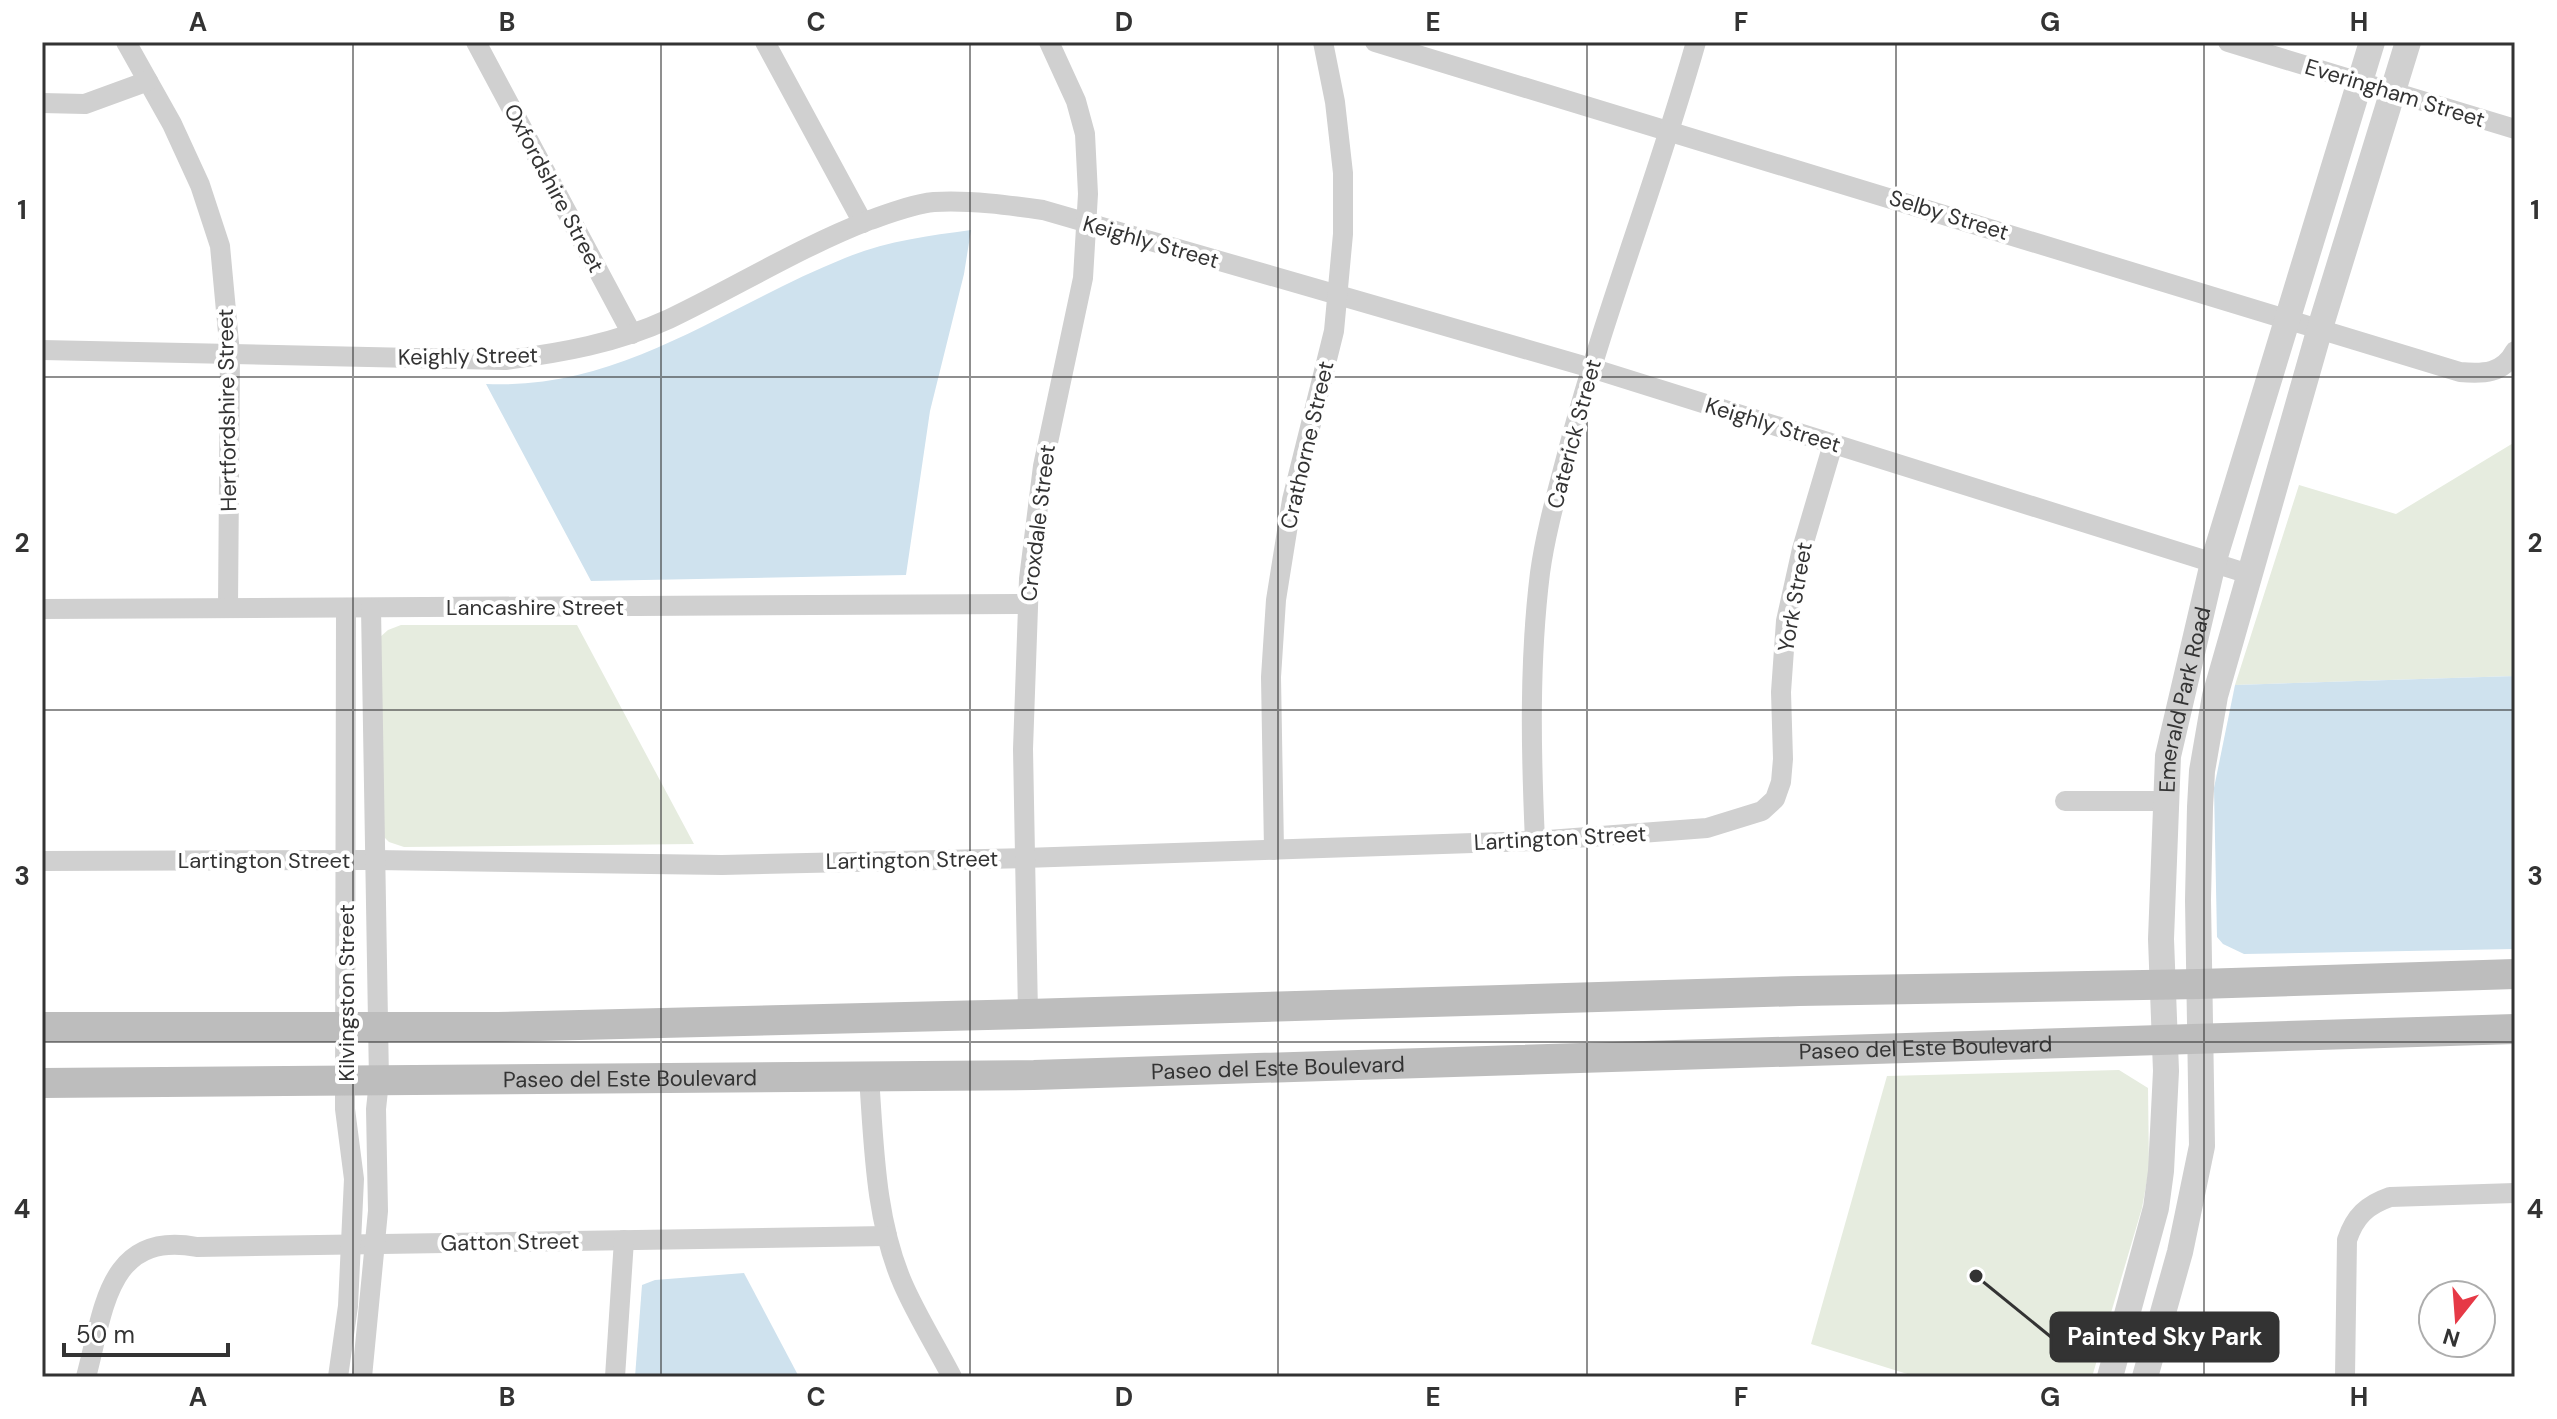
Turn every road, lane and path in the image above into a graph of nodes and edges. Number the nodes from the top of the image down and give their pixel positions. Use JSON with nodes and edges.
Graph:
{"nodes":[{"id":1,"x":126,"y":42,"type":"edge"},
{"id":2,"x":476,"y":42,"type":"edge"},
{"id":3,"x":765,"y":42,"type":"edge"},
{"id":4,"x":1049,"y":42,"type":"edge"},
{"id":5,"x":1323,"y":42,"type":"edge"},
{"id":6,"x":1375,"y":42,"type":"edge"},
{"id":7,"x":1696,"y":42,"type":"edge"},
{"id":8,"x":2228,"y":42,"type":"edge"},
{"id":9,"x":2372,"y":42,"type":"edge"},
{"id":10,"x":2408,"y":42,"type":"edge"},
{"id":11,"x":148,"y":81,"type":"junction"},
{"id":12,"x":2360,"y":82,"type":"junction"},
{"id":13,"x":2393,"y":92,"type":"junction"},
{"id":14,"x":42,"y":103,"type":"edge"},
{"id":15,"x":2515,"y":129,"type":"edge"},
{"id":16,"x":1671,"y":131,"type":"junction"},
{"id":17,"x":863,"y":223,"type":"junction"},
{"id":18,"x":1087,"y":224,"type":"junction"},
{"id":19,"x":1336,"y":295,"type":"junction"},
{"id":20,"x":2288,"y":317,"type":"junction"},
{"id":21,"x":2320,"y":328,"type":"junction"},
{"id":22,"x":632,"y":334,"type":"junction"},
{"id":23,"x":42,"y":350,"type":"edge"},
{"id":24,"x":2515,"y":351,"type":"edge"},
{"id":25,"x":230,"y":354,"type":"junction"},
{"id":26,"x":1591,"y":368,"type":"junction"},
{"id":27,"x":1833,"y":444,"type":"junction"},
{"id":28,"x":2213,"y":563,"type":"junction"},
{"id":29,"x":2249,"y":574,"type":"junction"},
{"id":30,"x":1027,"y":604,"type":"junction"},
{"id":31,"x":228,"y":608,"type":"junction"},
{"id":32,"x":346,"y":608,"type":"junction"},
{"id":33,"x":371,"y":608,"type":"junction"},
{"id":34,"x":42,"y":609,"type":"edge"},
{"id":35,"x":1775,"y":799,"type":"joint"},
{"id":36,"x":2065,"y":801,"type":"dead end"},
{"id":37,"x":2165,"y":801,"type":"junction"},
{"id":38,"x":1535,"y":841,"type":"junction"},
{"id":39,"x":1274,"y":850,"type":"junction"},
{"id":40,"x":1024,"y":858,"type":"junction"},
{"id":41,"x":346,"y":860,"type":"junction"},
{"id":42,"x":375,"y":860,"type":"junction"},
{"id":43,"x":42,"y":861,"type":"edge"},
{"id":44,"x":2515,"y":974,"type":"edge"},
{"id":45,"x":2163,"y":983,"type":"junction"},
{"id":46,"x":2199,"y":984,"type":"junction"},
{"id":47,"x":1028,"y":1014,"type":"junction"},
{"id":48,"x":42,"y":1027,"type":"edge"},
{"id":49,"x":346,"y":1027,"type":"junction"},
{"id":50,"x":378,"y":1027,"type":"junction"},
{"id":51,"x":2515,"y":1029,"type":"edge"},
{"id":52,"x":2199,"y":1039,"type":"junction"},
{"id":53,"x":2165,"y":1040,"type":"junction"},
{"id":54,"x":869,"y":1077,"type":"junction"},
{"id":55,"x":346,"y":1081,"type":"junction"},
{"id":56,"x":379,"y":1081,"type":"junction"},
{"id":57,"x":42,"y":1083,"type":"edge"},
{"id":58,"x":2515,"y":1193,"type":"edge"},
{"id":59,"x":887,"y":1236,"type":"junction"},
{"id":60,"x":624,"y":1240,"type":"junction"},
{"id":61,"x":351,"y":1244,"type":"junction"},
{"id":62,"x":376,"y":1244,"type":"junction"},
{"id":63,"x":86,"y":1377,"type":"edge"},
{"id":64,"x":338,"y":1377,"type":"edge"},
{"id":65,"x":362,"y":1377,"type":"edge"},
{"id":66,"x":615,"y":1377,"type":"edge"},
{"id":67,"x":952,"y":1377,"type":"edge"},
{"id":68,"x":2110,"y":1377,"type":"edge"},
{"id":69,"x":2145,"y":1377,"type":"edge"},
{"id":70,"x":2345,"y":1377,"type":"edge"}],
"edges":[{"from":1,"to":11,"type":"street","name":"Hertfordshire Street"},
{"from":2,"to":22,"type":"street","name":"Oxfordshire Street"},
{"from":3,"to":17,"type":"street"},
{"from":4,"to":18,"type":"street","name":"Croxdale Street"},
{"from":5,"to":19,"type":"street","name":"Crathorne Street"},
{"from":6,"to":16,"type":"street","name":"Selby Street"},
{"from":7,"to":16,"type":"street","name":"Caterick Street"},
{"from":8,"to":12,"type":"street","name":"Everingham Street"},
{"from":9,"to":12,"type":"street","name":"Emerald Park Road"},
{"from":10,"to":13,"type":"street","name":"Emerald Park Road"},
{"from":11,"to":14,"type":"street"},
{"from":11,"to":25,"type":"street","name":"Hertfordshire Street"},
{"from":12,"to":13,"type":"street","name":"Everingham Street"},
{"from":12,"to":20,"type":"street","name":"Emerald Park Road"},
{"from":13,"to":15,"type":"street","name":"Everingham Street"},
{"from":13,"to":21,"type":"street","name":"Emerald Park Road"},
{"from":16,"to":20,"type":"street","name":"Selby Street"},
{"from":16,"to":26,"type":"street","name":"Caterick Street"},
{"from":17,"to":18,"type":"street","name":"Keighly Street"},
{"from":17,"to":22,"type":"street","name":"Keighly Street"},
{"from":18,"to":19,"type":"street","name":"Keighly Street"},
{"from":18,"to":30,"type":"street","name":"Croxdale Street"},
{"from":19,"to":26,"type":"street","name":"Keighly Street"},
{"from":19,"to":39,"type":"street","name":"Crathorne Street"},
{"from":20,"to":21,"type":"street","name":"Selby Street"},
{"from":20,"to":28,"type":"street","name":"Emerald Park Road"},
{"from":21,"to":24,"type":"street","name":"Selby Street"},
{"from":21,"to":29,"type":"street","name":"Emerald Park Road"},
{"from":22,"to":25,"type":"street","name":"Keighly Street"},
{"from":23,"to":25,"type":"street","name":"Keighly Street"},
{"from":25,"to":31,"type":"street","name":"Hertfordshire Street"},
{"from":26,"to":27,"type":"street","name":"Keighly Street"},
{"from":26,"to":38,"type":"street","name":"Caterick Street"},
{"from":27,"to":28,"type":"street","name":"Keighly Street"},
{"from":27,"to":35,"type":"street","name":"York Street"},
{"from":28,"to":29,"type":"street","name":"Keighly Street"},
{"from":28,"to":37,"type":"street","name":"Emerald Park Road"},
{"from":29,"to":46,"type":"street","name":"Emerald Park Road"},
{"from":30,"to":33,"type":"street","name":"Lancashire Street"},
{"from":30,"to":40,"type":"street","name":"Croxdale Street"},
{"from":31,"to":32,"type":"street","name":"Lancashire Street"},
{"from":31,"to":34,"type":"street","name":"Lancashire Street"},
{"from":32,"to":33,"type":"street","name":"Lancashire Street"},
{"from":32,"to":41,"type":"street","name":"Kilvingston Street"},
{"from":33,"to":42,"type":"street","name":"Kilvingston Street"},
{"from":35,"to":38,"type":"street","name":"Lartington Street"},
{"from":36,"to":37,"type":"street"},
{"from":37,"to":45,"type":"street","name":"Emerald Park Road"},
{"from":38,"to":39,"type":"street","name":"Lartington Street"},
{"from":39,"to":40,"type":"street","name":"Lartington Street"},
{"from":40,"to":42,"type":"street","name":"Lartington Street"},
{"from":40,"to":47,"type":"street","name":"Croxdale Street"},
{"from":41,"to":42,"type":"street","name":"Lartington Street"},
{"from":41,"to":43,"type":"street","name":"Lartington Street"},
{"from":41,"to":49,"type":"street","name":"Kilvingston Street"},
{"from":42,"to":50,"type":"street","name":"Kilvingston Street"},
{"from":44,"to":46,"type":"main road"},
{"from":45,"to":46,"type":"main road"},
{"from":45,"to":47,"type":"main road"},
{"from":45,"to":53,"type":"street","name":"Emerald Park Road"},
{"from":46,"to":52,"type":"street","name":"Emerald Park Road"},
{"from":47,"to":50,"type":"main road"},
{"from":48,"to":49,"type":"main road"},
{"from":49,"to":50,"type":"main road"},
{"from":49,"to":55,"type":"street","name":"Kilvingston Street"},
{"from":50,"to":56,"type":"street","name":"Kilvingston Street"},
{"from":51,"to":52,"type":"main road","name":"Paseo del Este Boulevard"},
{"from":52,"to":53,"type":"main road","name":"Paseo del Este Boulevard"},
{"from":52,"to":69,"type":"street","name":"Emerald Park Road"},
{"from":53,"to":54,"type":"main road","name":"Paseo del Este Boulevard"},
{"from":53,"to":68,"type":"street","name":"Emerald Park Road"},
{"from":54,"to":56,"type":"main road","name":"Paseo del Este Boulevard"},
{"from":54,"to":59,"type":"street"},
{"from":55,"to":56,"type":"main road","name":"Paseo del Este Boulevard"},
{"from":55,"to":57,"type":"main road","name":"Paseo del Este Boulevard"},
{"from":55,"to":61,"type":"street","name":"Kilvingston Street"},
{"from":56,"to":62,"type":"street","name":"Kilvingston Street"},
{"from":58,"to":70,"type":"street"},
{"from":59,"to":60,"type":"street","name":"Gatton Street"},
{"from":59,"to":67,"type":"street"},
{"from":60,"to":62,"type":"street","name":"Gatton Street"},
{"from":60,"to":66,"type":"street"},
{"from":61,"to":62,"type":"street","name":"Gatton Street"},
{"from":61,"to":63,"type":"street","name":"Gatton Street"},
{"from":61,"to":64,"type":"street","name":"Kilvingston Street"},
{"from":62,"to":65,"type":"street","name":"Kilvingston Street"}]}
